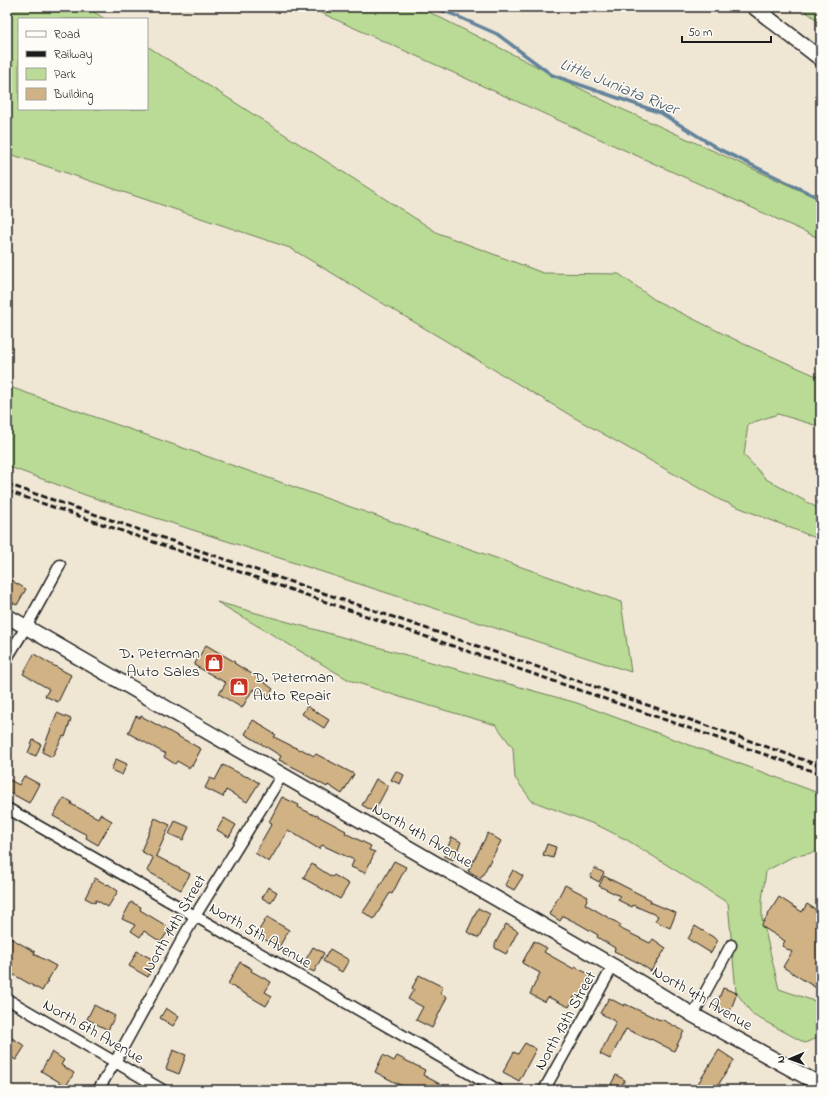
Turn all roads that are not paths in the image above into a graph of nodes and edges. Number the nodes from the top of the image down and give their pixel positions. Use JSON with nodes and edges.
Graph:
{"nodes":[{"id":1,"x":754,"y":7,"type":"edge"},
{"id":2,"x":821,"y":59,"type":"edge"},
{"id":3,"x":60,"y":565,"type":"dead end"},
{"id":4,"x":7,"y":616,"type":"edge"},
{"id":5,"x":26,"y":627,"type":"junction"},
{"id":6,"x":7,"y":658,"type":"edge"},
{"id":7,"x":282,"y":775,"type":"junction"},
{"id":8,"x":7,"y":808,"type":"edge"},
{"id":9,"x":195,"y":916,"type":"junction"},
{"id":10,"x":731,"y":945,"type":"dead end"},
{"id":11,"x":614,"y":966,"type":"junction"},
{"id":12,"x":7,"y":999,"type":"edge"},
{"id":13,"x":693,"y":1015,"type":"junction"},
{"id":14,"x":115,"y":1062,"type":"junction"},
{"id":15,"x":821,"y":1085,"type":"edge"},
{"id":16,"x":98,"y":1090,"type":"edge"},
{"id":17,"x":163,"y":1090,"type":"edge"},
{"id":18,"x":498,"y":1090,"type":"edge"},
{"id":19,"x":544,"y":1090,"type":"edge"}],
"edges":[{"from":1,"to":2,"type":"main road"},
{"from":3,"to":5,"type":"street"},
{"from":4,"to":5,"type":"main road","name":"North 4th Avenue"},
{"from":5,"to":6,"type":"street"},
{"from":5,"to":7,"type":"main road","name":"North 4th Avenue"},
{"from":7,"to":9,"type":"street","name":"North 14th Street"},
{"from":7,"to":11,"type":"main road","name":"North 4th Avenue"},
{"from":8,"to":9,"type":"street","name":"North 5th Avenue"},
{"from":9,"to":14,"type":"street","name":"North 14th Street"},
{"from":9,"to":18,"type":"street","name":"North 5th Avenue"},
{"from":10,"to":13,"type":"street"},
{"from":11,"to":13,"type":"main road","name":"North 4th Avenue"},
{"from":11,"to":19,"type":"street","name":"North 13th Street"},
{"from":12,"to":14,"type":"street","name":"North 6th Avenue"},
{"from":13,"to":15,"type":"main road","name":"North 4th Avenue"},
{"from":14,"to":16,"type":"street","name":"North 14th Street"},
{"from":14,"to":17,"type":"street","name":"North 6th Avenue"}]}
